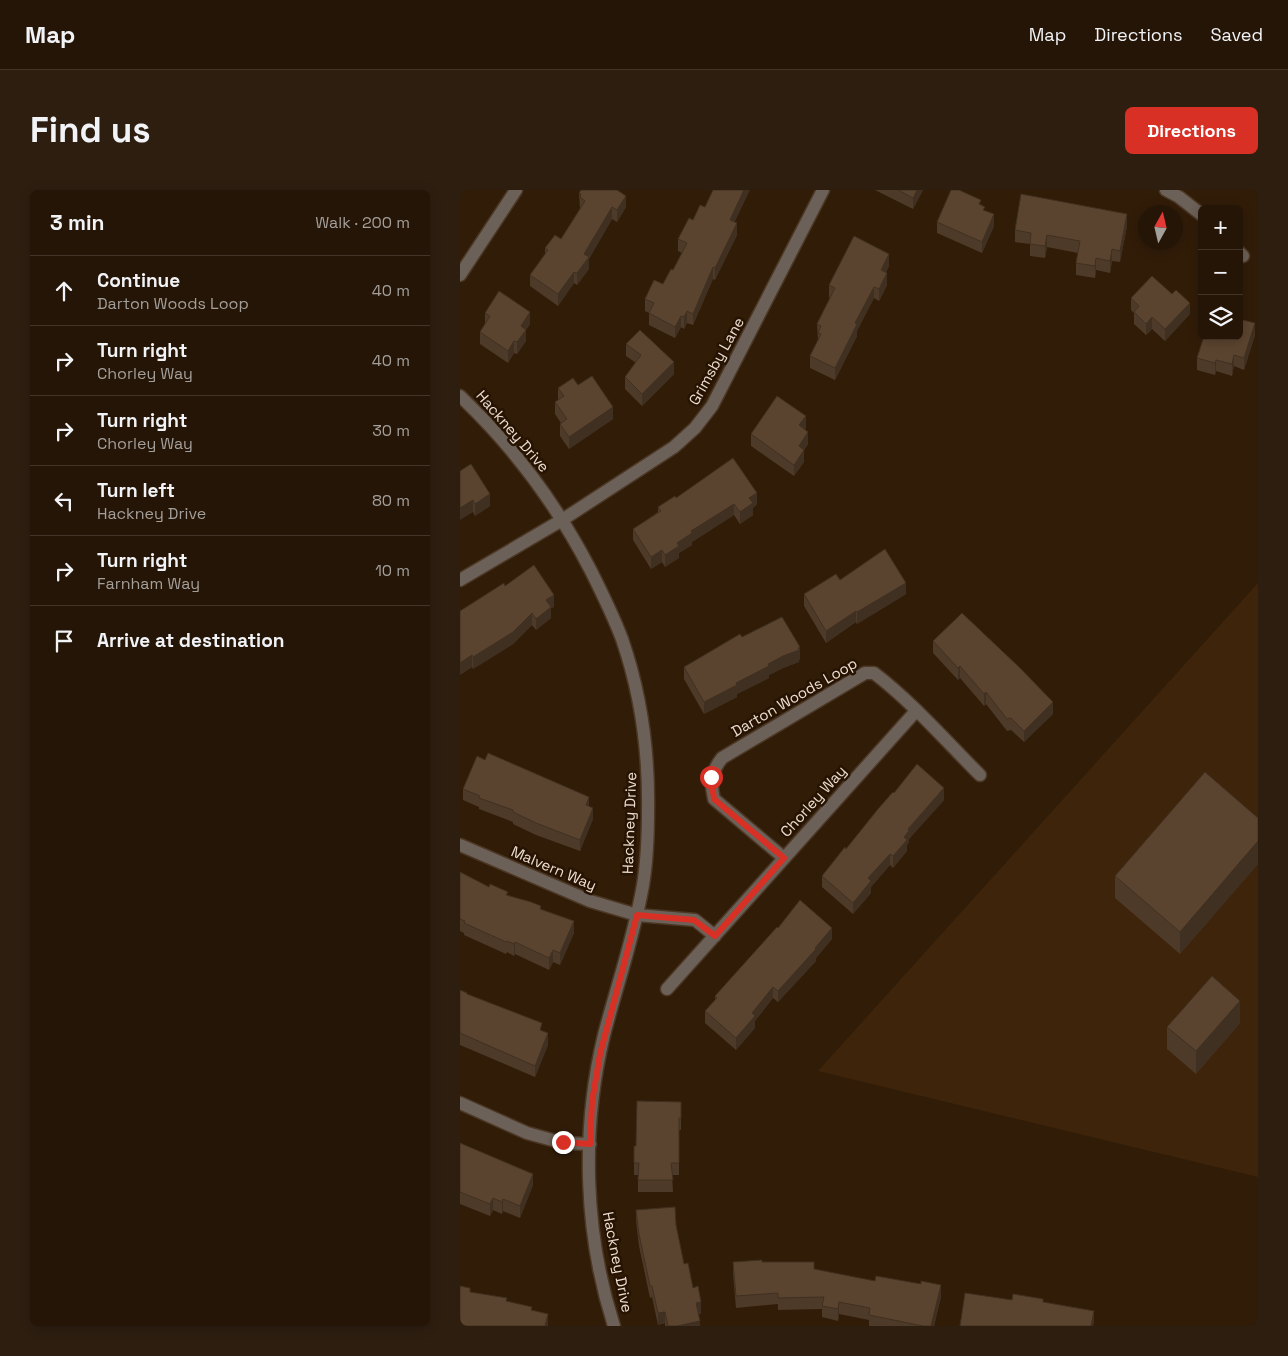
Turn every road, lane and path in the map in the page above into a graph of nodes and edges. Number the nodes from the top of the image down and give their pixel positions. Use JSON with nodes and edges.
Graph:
{"nodes":[{"id":1,"x":516,"y":190,"type":"edge"},
{"id":2,"x":823,"y":190,"type":"edge"},
{"id":3,"x":1166,"y":190,"type":"edge"},
{"id":4,"x":1198,"y":212,"type":"edge"},
{"id":5,"x":460,"y":275,"type":"edge"},
{"id":6,"x":460,"y":396,"type":"edge"},
{"id":7,"x":562,"y":520,"type":"junction"},
{"id":8,"x":460,"y":580,"type":"edge"},
{"id":9,"x":916,"y":711,"type":"junction"},
{"id":10,"x":980,"y":775,"type":"dead end"},
{"id":11,"x":460,"y":845,"type":"edge"},
{"id":12,"x":784,"y":858,"type":"junction"},
{"id":13,"x":637,"y":915,"type":"junction"},
{"id":14,"x":715,"y":936,"type":"junction"},
{"id":15,"x":667,"y":989,"type":"dead end"},
{"id":16,"x":460,"y":1103,"type":"edge"},
{"id":17,"x":590,"y":1144,"type":"junction"},
{"id":18,"x":614,"y":1326,"type":"edge"}],
"edges":[{"from":1,"to":5,"type":"street"},
{"from":2,"to":7,"type":"street","name":"Grimsby Lane"},
{"from":3,"to":4,"type":"street"},
{"from":6,"to":7,"type":"street","name":"Hackney Drive"},
{"from":7,"to":8,"type":"street","name":"Grimsby Lane"},
{"from":7,"to":13,"type":"street","name":"Hackney Drive"},
{"from":9,"to":10,"type":"street","name":"Darton Woods Loop"},
{"from":9,"to":12,"type":"street","name":"Chorley Way"},
{"from":9,"to":12,"type":"street","name":"Darton Woods Loop"},
{"from":11,"to":13,"type":"street","name":"Malvern Way"},
{"from":12,"to":14,"type":"street","name":"Chorley Way"},
{"from":13,"to":14,"type":"street"},
{"from":13,"to":17,"type":"street","name":"Hackney Drive"},
{"from":14,"to":15,"type":"street","name":"Chorley Way"},
{"from":16,"to":17,"type":"street"},
{"from":17,"to":18,"type":"street","name":"Hackney Drive"}]}
